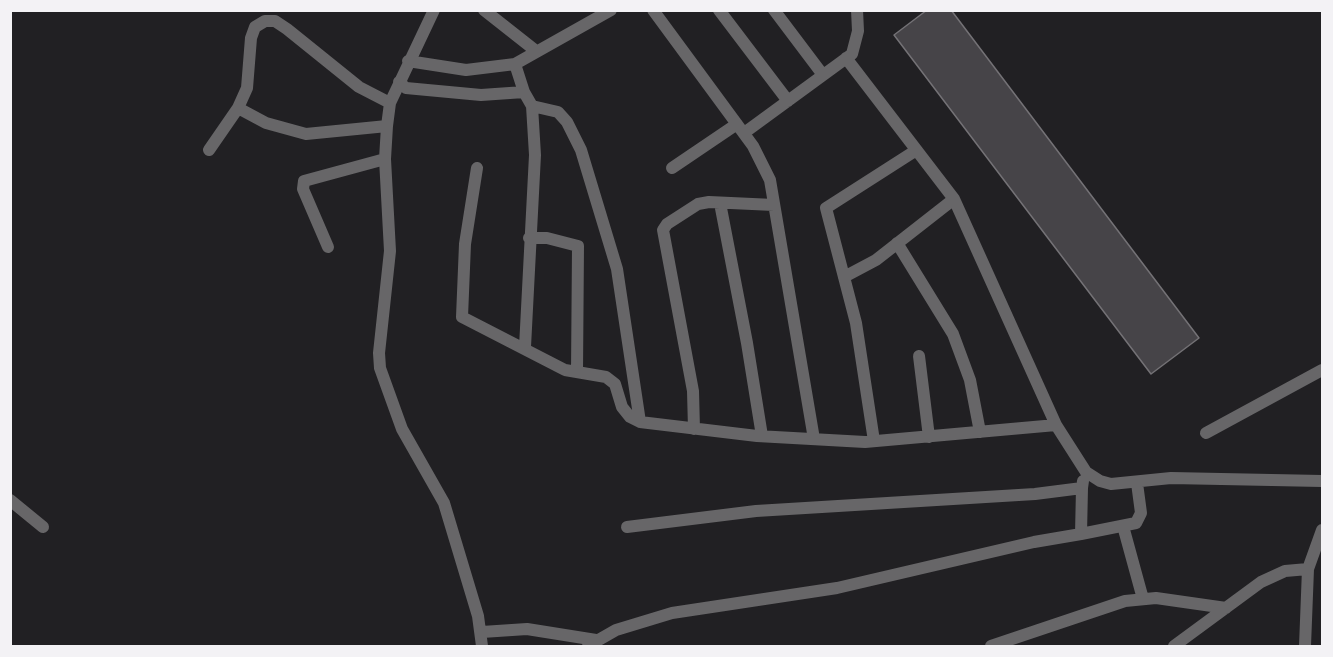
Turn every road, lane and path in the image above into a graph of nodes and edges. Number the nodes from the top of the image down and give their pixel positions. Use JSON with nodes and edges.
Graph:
{"nodes":[{"id":1,"x":434,"y":10,"type":"edge"},
{"id":2,"x":484,"y":10,"type":"edge"},
{"id":3,"x":611,"y":10,"type":"edge"},
{"id":4,"x":653,"y":10,"type":"edge"},
{"id":5,"x":719,"y":10,"type":"edge"},
{"id":6,"x":774,"y":10,"type":"edge"},
{"id":7,"x":857,"y":10,"type":"edge"},
{"id":8,"x":596,"y":14,"type":"edge"},
{"id":9,"x":536,"y":51,"type":"junction"},
{"id":10,"x":846,"y":58,"type":"junction"},
{"id":11,"x":408,"y":61,"type":"junction"},
{"id":12,"x":514,"y":64,"type":"junction"},
{"id":13,"x":823,"y":75,"type":"junction"},
{"id":14,"x":399,"y":82,"type":"junction"},
{"id":15,"x":524,"y":92,"type":"junction"},
{"id":16,"x":788,"y":101,"type":"junction"},
{"id":17,"x":390,"y":102,"type":"junction"},
{"id":18,"x":532,"y":106,"type":"junction"},
{"id":19,"x":238,"y":108,"type":"junction"},
{"id":20,"x":387,"y":126,"type":"junction"},
{"id":21,"x":740,"y":129,"type":"junction"},
{"id":22,"x":209,"y":150,"type":"dead end"},
{"id":23,"x":915,"y":151,"type":"junction"},
{"id":24,"x":385,"y":159,"type":"junction"},
{"id":25,"x":477,"y":168,"type":"dead end"},
{"id":26,"x":672,"y":168,"type":"dead end"},
{"id":27,"x":954,"y":199,"type":"junction"},
{"id":28,"x":720,"y":203,"type":"junction"},
{"id":29,"x":774,"y":205,"type":"junction"},
{"id":30,"x":530,"y":238,"type":"junction"},
{"id":31,"x":897,"y":243,"type":"junction"},
{"id":32,"x":328,"y":247,"type":"dead end"},
{"id":33,"x":844,"y":277,"type":"junction"},
{"id":34,"x":525,"y":347,"type":"junction"},
{"id":35,"x":919,"y":356,"type":"dead end"},
{"id":36,"x":577,"y":372,"type":"junction"},
{"id":37,"x":1322,"y":372,"type":"edge"},
{"id":38,"x":640,"y":422,"type":"junction"},
{"id":39,"x":1056,"y":425,"type":"junction"},
{"id":40,"x":694,"y":429,"type":"junction"},
{"id":41,"x":980,"y":432,"type":"junction"},
{"id":42,"x":1206,"y":433,"type":"dead end"},
{"id":43,"x":762,"y":436,"type":"junction"},
{"id":44,"x":929,"y":437,"type":"junction"},
{"id":45,"x":814,"y":439,"type":"junction"},
{"id":46,"x":874,"y":441,"type":"junction"},
{"id":47,"x":1086,"y":472,"type":"junction"},
{"id":48,"x":1323,"y":481,"type":"edge"},
{"id":49,"x":1137,"y":483,"type":"junction"},
{"id":50,"x":1082,"y":488,"type":"junction"},
{"id":51,"x":10,"y":500,"type":"edge"},
{"id":52,"x":1123,"y":526,"type":"junction"},
{"id":53,"x":43,"y":527,"type":"dead end"},
{"id":54,"x":627,"y":527,"type":"dead end"},
{"id":55,"x":1323,"y":530,"type":"edge"},
{"id":56,"x":1081,"y":534,"type":"junction"},
{"id":57,"x":1308,"y":569,"type":"junction"},
{"id":58,"x":1143,"y":599,"type":"junction"},
{"id":59,"x":1226,"y":608,"type":"junction"},
{"id":60,"x":482,"y":632,"type":"junction"},
{"id":61,"x":592,"y":643,"type":"edge"},
{"id":62,"x":482,"y":646,"type":"edge"},
{"id":63,"x":990,"y":646,"type":"edge"},
{"id":64,"x":1174,"y":646,"type":"edge"},
{"id":65,"x":1305,"y":646,"type":"edge"}],
"edges":[{"from":1,"to":11,"type":"street"},
{"from":2,"to":9,"type":"street"},
{"from":3,"to":8,"type":"street"},
{"from":4,"to":21,"type":"street"},
{"from":5,"to":16,"type":"street"},
{"from":6,"to":13,"type":"street"},
{"from":7,"to":10,"type":"street"},
{"from":8,"to":9,"type":"street"},
{"from":9,"to":12,"type":"street"},
{"from":10,"to":13,"type":"street"},
{"from":10,"to":23,"type":"street"},
{"from":11,"to":12,"type":"street"},
{"from":11,"to":14,"type":"street"},
{"from":12,"to":15,"type":"street"},
{"from":13,"to":16,"type":"street"},
{"from":14,"to":15,"type":"street"},
{"from":14,"to":17,"type":"street"},
{"from":15,"to":18,"type":"street"},
{"from":16,"to":21,"type":"street"},
{"from":17,"to":19,"type":"street"},
{"from":17,"to":20,"type":"street"},
{"from":18,"to":30,"type":"street"},
{"from":18,"to":38,"type":"street"},
{"from":19,"to":20,"type":"street"},
{"from":19,"to":22,"type":"street"},
{"from":20,"to":24,"type":"street"},
{"from":21,"to":26,"type":"street"},
{"from":21,"to":29,"type":"street"},
{"from":23,"to":27,"type":"street"},
{"from":23,"to":33,"type":"street"},
{"from":24,"to":32,"type":"street"},
{"from":24,"to":60,"type":"street"},
{"from":25,"to":34,"type":"street"},
{"from":27,"to":31,"type":"street"},
{"from":27,"to":39,"type":"street"},
{"from":28,"to":29,"type":"street"},
{"from":28,"to":40,"type":"street"},
{"from":28,"to":43,"type":"street"},
{"from":29,"to":45,"type":"street"},
{"from":30,"to":34,"type":"street"},
{"from":30,"to":36,"type":"street"},
{"from":31,"to":33,"type":"street"},
{"from":31,"to":41,"type":"street"},
{"from":33,"to":46,"type":"street"},
{"from":34,"to":36,"type":"street"},
{"from":35,"to":44,"type":"street"},
{"from":36,"to":38,"type":"street"},
{"from":37,"to":42,"type":"street"},
{"from":38,"to":40,"type":"street"},
{"from":39,"to":41,"type":"street"},
{"from":39,"to":47,"type":"street"},
{"from":40,"to":43,"type":"street"},
{"from":41,"to":44,"type":"street"},
{"from":43,"to":45,"type":"street"},
{"from":44,"to":46,"type":"street"},
{"from":45,"to":46,"type":"street"},
{"from":47,"to":49,"type":"street"},
{"from":47,"to":50,"type":"street"},
{"from":48,"to":49,"type":"street"},
{"from":49,"to":52,"type":"street"},
{"from":50,"to":54,"type":"street"},
{"from":50,"to":56,"type":"street"},
{"from":51,"to":53,"type":"street"},
{"from":52,"to":56,"type":"street"},
{"from":52,"to":58,"type":"street"},
{"from":55,"to":57,"type":"street"},
{"from":56,"to":61,"type":"street"},
{"from":57,"to":59,"type":"street"},
{"from":57,"to":65,"type":"street"},
{"from":58,"to":59,"type":"street"},
{"from":58,"to":63,"type":"street"},
{"from":59,"to":64,"type":"street"},
{"from":60,"to":61,"type":"street"},
{"from":60,"to":62,"type":"street"}]}
